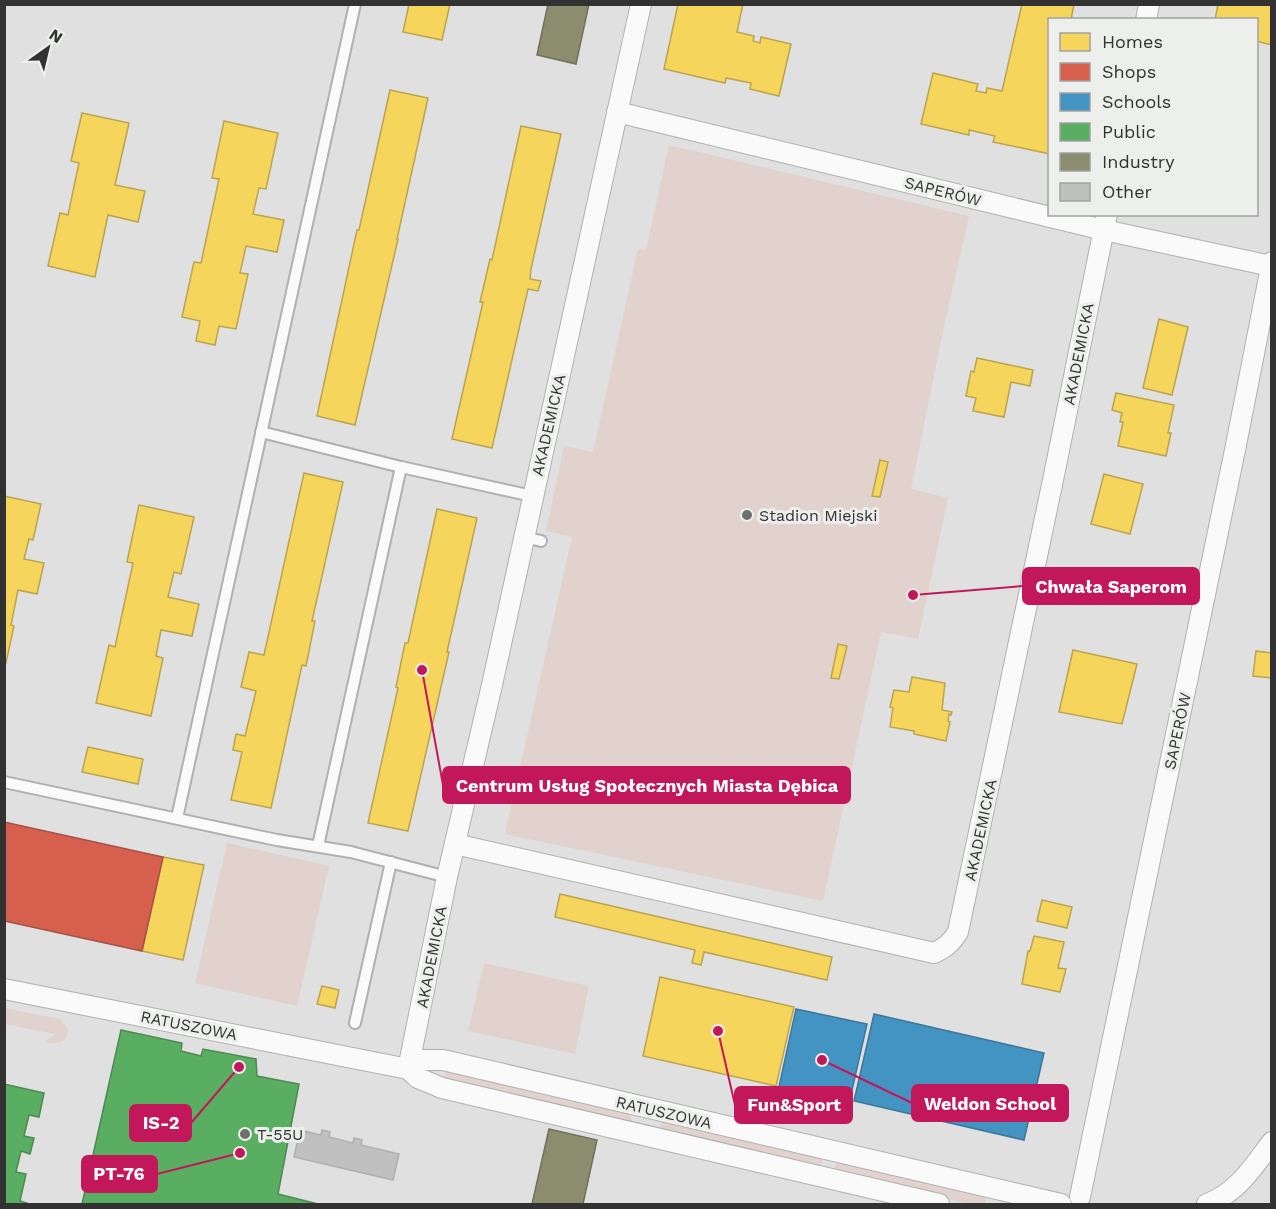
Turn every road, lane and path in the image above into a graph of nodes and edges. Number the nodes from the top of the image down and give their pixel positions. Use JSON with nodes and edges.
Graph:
{"nodes":[{"id":1,"x":355,"y":4,"type":"edge"},
{"id":2,"x":641,"y":4,"type":"edge"},
{"id":3,"x":617,"y":112,"type":"junction"},
{"id":4,"x":1048,"y":209,"type":"edge"},
{"id":5,"x":1079,"y":216,"type":"edge"},
{"id":6,"x":1106,"y":222,"type":"edge"},
{"id":7,"x":1271,"y":264,"type":"edge"},
{"id":8,"x":261,"y":432,"type":"junction"},
{"id":9,"x":401,"y":467,"type":"junction"},
{"id":10,"x":532,"y":496,"type":"junction"},
{"id":11,"x":4,"y":782,"type":"edge"},
{"id":12,"x":177,"y":818,"type":"junction"},
{"id":13,"x":455,"y":844,"type":"junction"},
{"id":14,"x":318,"y":846,"type":"junction"},
{"id":15,"x":391,"y":862,"type":"junction"},
{"id":16,"x":447,"y":877,"type":"junction"},
{"id":17,"x":4,"y":989,"type":"edge"},
{"id":18,"x":355,"y":1023,"type":"dead end"},
{"id":19,"x":408,"y":1069,"type":"junction"},
{"id":20,"x":1272,"y":1142,"type":"edge"},
{"id":21,"x":1086,"y":1201,"type":"edge"},
{"id":22,"x":939,"y":1204,"type":"edge"},
{"id":23,"x":1061,"y":1204,"type":"edge"},
{"id":24,"x":1207,"y":1204,"type":"edge"}],
"edges":[{"from":1,"to":8,"type":"lane"},
{"from":2,"to":3,"type":"street","name":"AKADEMICKA"},
{"from":3,"to":4,"type":"street","name":"SAPERÓW"},
{"from":3,"to":10,"type":"street","name":"AKADEMICKA"},
{"from":5,"to":6,"type":"street","name":"SAPERÓW"},
{"from":6,"to":7,"type":"street","name":"SAPERÓW"},
{"from":6,"to":13,"type":"street","name":"AKADEMICKA"},
{"from":7,"to":21,"type":"street","name":"SAPERÓW"},
{"from":8,"to":9,"type":"lane"},
{"from":8,"to":12,"type":"lane"},
{"from":9,"to":10,"type":"lane"},
{"from":9,"to":14,"type":"lane"},
{"from":10,"to":13,"type":"street","name":"AKADEMICKA"},
{"from":11,"to":12,"type":"lane"},
{"from":12,"to":14,"type":"lane"},
{"from":13,"to":16,"type":"street","name":"AKADEMICKA"},
{"from":14,"to":15,"type":"lane"},
{"from":15,"to":16,"type":"lane"},
{"from":15,"to":18,"type":"lane"},
{"from":16,"to":19,"type":"street","name":"AKADEMICKA"},
{"from":17,"to":19,"type":"street","name":"RATUSZOWA"},
{"from":19,"to":22,"type":"street","name":"RATUSZOWA"},
{"from":19,"to":23,"type":"street","name":"RATUSZOWA"},
{"from":20,"to":24,"type":"street"},
{"from":21,"to":23,"type":"street"}]}
